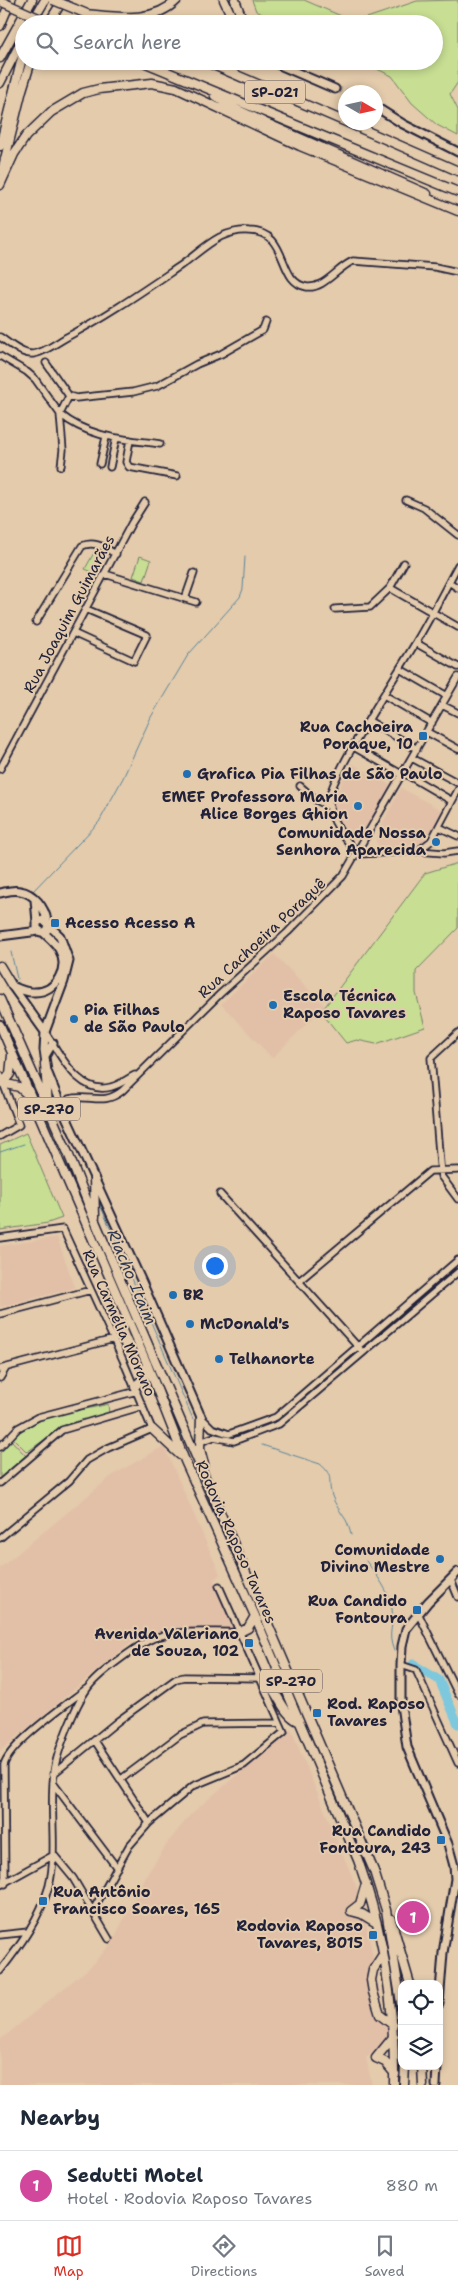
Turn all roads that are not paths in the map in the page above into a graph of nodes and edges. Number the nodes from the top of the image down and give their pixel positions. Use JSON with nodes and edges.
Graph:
{"nodes":[{"id":1,"x":11,"y":0,"type":"edge"},
{"id":2,"x":32,"y":0,"type":"edge"},
{"id":3,"x":45,"y":0,"type":"edge"},
{"id":4,"x":53,"y":0,"type":"edge"},
{"id":5,"x":63,"y":0,"type":"edge"},
{"id":6,"x":177,"y":0,"type":"edge"},
{"id":7,"x":224,"y":0,"type":"edge"},
{"id":8,"x":235,"y":0,"type":"edge"},
{"id":9,"x":0,"y":1,"type":"edge"},
{"id":10,"x":86,"y":14,"type":"joint"},
{"id":11,"x":24,"y":15,"type":"edge"},
{"id":12,"x":30,"y":15,"type":"edge"},
{"id":13,"x":36,"y":15,"type":"edge"},
{"id":14,"x":55,"y":15,"type":"edge"},
{"id":15,"x":97,"y":15,"type":"edge"},
{"id":16,"x":150,"y":15,"type":"edge"},
{"id":17,"x":231,"y":15,"type":"edge"},
{"id":18,"x":241,"y":15,"type":"edge"},
{"id":19,"x":0,"y":26,"type":"edge"},
{"id":20,"x":15,"y":31,"type":"edge"},
{"id":21,"x":15,"y":54,"type":"edge"},
{"id":22,"x":0,"y":58,"type":"edge"},
{"id":23,"x":19,"y":70,"type":"edge"},
{"id":24,"x":29,"y":70,"type":"edge"},
{"id":25,"x":162,"y":70,"type":"edge"},
{"id":26,"x":225,"y":70,"type":"edge"},
{"id":27,"x":293,"y":70,"type":"edge"},
{"id":28,"x":0,"y":83,"type":"edge"},
{"id":29,"x":335,"y":88,"type":"tunnel mouth"},
{"id":30,"x":208,"y":90,"type":"junction"},
{"id":31,"x":383,"y":111,"type":"edge"},
{"id":32,"x":338,"y":119,"type":"edge"},
{"id":33,"x":364,"y":130,"type":"edge"},
{"id":34,"x":0,"y":146,"type":"edge"},
{"id":35,"x":458,"y":152,"type":"edge"},
{"id":36,"x":458,"y":171,"type":"edge"},
{"id":37,"x":0,"y":178,"type":"edge"},
{"id":38,"x":0,"y":185,"type":"edge"},
{"id":39,"x":458,"y":192,"type":"edge"},
{"id":40,"x":458,"y":206,"type":"edge"},
{"id":41,"x":458,"y":211,"type":"edge"},
{"id":42,"x":458,"y":272,"type":"edge"},
{"id":43,"x":266,"y":322,"type":"dead end"},
{"id":44,"x":0,"y":337,"type":"edge"},
{"id":45,"x":0,"y":356,"type":"edge"},
{"id":46,"x":46,"y":363,"type":"dead end"},
{"id":47,"x":69,"y":396,"type":"junction"},
{"id":48,"x":60,"y":414,"type":"junction"},
{"id":49,"x":106,"y":437,"type":"junction"},
{"id":50,"x":116,"y":438,"type":"junction"},
{"id":51,"x":130,"y":440,"type":"junction"},
{"id":52,"x":160,"y":444,"type":"dead end"},
{"id":53,"x":100,"y":464,"type":"dead end"},
{"id":54,"x":61,"y":466,"type":"dead end"},
{"id":55,"x":110,"y":467,"type":"dead end"},
{"id":56,"x":177,"y":476,"type":"dead end"},
{"id":57,"x":406,"y":500,"type":"dead end"},
{"id":58,"x":145,"y":502,"type":"dead end"},
{"id":59,"x":458,"y":535,"type":"edge"},
{"id":60,"x":116,"y":554,"type":"junction"},
{"id":61,"x":404,"y":563,"type":"dead end"},
{"id":62,"x":458,"y":565,"type":"edge"},
{"id":63,"x":194,"y":573,"type":"dead end"},
{"id":64,"x":105,"y":574,"type":"junction"},
{"id":65,"x":449,"y":582,"type":"junction"},
{"id":66,"x":390,"y":588,"type":"junction"},
{"id":67,"x":458,"y":588,"type":"edge"},
{"id":68,"x":185,"y":599,"type":"junction"},
{"id":69,"x":196,"y":602,"type":"dead end"},
{"id":70,"x":86,"y":609,"type":"junction"},
{"id":71,"x":335,"y":609,"type":"dead end"},
{"id":72,"x":433,"y":613,"type":"junction"},
{"id":73,"x":36,"y":622,"type":"dead end"},
{"id":74,"x":458,"y":627,"type":"edge"},
{"id":75,"x":73,"y":633,"type":"junction"},
{"id":76,"x":416,"y":643,"type":"junction"},
{"id":77,"x":458,"y":667,"type":"edge"},
{"id":78,"x":400,"y":669,"type":"junction"},
{"id":79,"x":458,"y":678,"type":"edge"},
{"id":80,"x":384,"y":695,"type":"junction"},
{"id":81,"x":447,"y":696,"type":"junction"},
{"id":82,"x":442,"y":704,"type":"junction"},
{"id":83,"x":458,"y":713,"type":"edge"},
{"id":84,"x":369,"y":721,"type":"junction"},
{"id":85,"x":432,"y":723,"type":"junction"},
{"id":86,"x":427,"y":732,"type":"junction"},
{"id":87,"x":354,"y":747,"type":"junction"},
{"id":88,"x":417,"y":749,"type":"junction"},
{"id":89,"x":458,"y":749,"type":"edge"},
{"id":90,"x":412,"y":758,"type":"junction"},
{"id":91,"x":0,"y":769,"type":"edge"},
{"id":92,"x":404,"y":774,"type":"junction"},
{"id":93,"x":458,"y":783,"type":"edge"},
{"id":94,"x":300,"y":786,"type":"dead end"},
{"id":95,"x":458,"y":790,"type":"edge"},
{"id":96,"x":455,"y":799,"type":"edge"},
{"id":97,"x":330,"y":807,"type":"junction"},
{"id":98,"x":440,"y":827,"type":"junction"},
{"id":99,"x":458,"y":836,"type":"edge"},
{"id":100,"x":418,"y":851,"type":"junction"},
{"id":101,"x":458,"y":851,"type":"edge"},
{"id":102,"x":358,"y":854,"type":"junction"},
{"id":103,"x":0,"y":894,"type":"edge"},
{"id":104,"x":35,"y":899,"type":"junction"},
{"id":105,"x":48,"y":922,"type":"junction"},
{"id":106,"x":39,"y":928,"type":"junction"},
{"id":107,"x":0,"y":936,"type":"edge"},
{"id":108,"x":0,"y":966,"type":"edge"},
{"id":109,"x":12,"y":986,"type":"junction"},
{"id":110,"x":0,"y":999,"type":"edge"},
{"id":111,"x":0,"y":1025,"type":"edge"},
{"id":112,"x":45,"y":1032,"type":"junction"},
{"id":113,"x":458,"y":1034,"type":"edge"},
{"id":114,"x":53,"y":1043,"type":"junction"},
{"id":115,"x":12,"y":1052,"type":"junction"},
{"id":116,"x":45,"y":1061,"type":"junction"},
{"id":117,"x":139,"y":1072,"type":"junction"},
{"id":118,"x":1,"y":1081,"type":"edge"},
{"id":119,"x":34,"y":1101,"type":"junction"},
{"id":120,"x":48,"y":1108,"type":"junction"},
{"id":121,"x":62,"y":1108,"type":"junction"},
{"id":122,"x":0,"y":1136,"type":"edge"},
{"id":123,"x":441,"y":1169,"type":"junction"},
{"id":124,"x":458,"y":1170,"type":"edge"},
{"id":125,"x":94,"y":1177,"type":"junction"},
{"id":126,"x":220,"y":1194,"type":"dead end"},
{"id":127,"x":458,"y":1199,"type":"edge"},
{"id":128,"x":95,"y":1221,"type":"junction"},
{"id":129,"x":0,"y":1238,"type":"edge"},
{"id":130,"x":458,"y":1260,"type":"edge"},
{"id":131,"x":458,"y":1272,"type":"edge"},
{"id":132,"x":299,"y":1281,"type":"junction"},
{"id":133,"x":91,"y":1290,"type":"junction"},
{"id":134,"x":0,"y":1314,"type":"edge"},
{"id":135,"x":392,"y":1317,"type":"junction"},
{"id":136,"x":398,"y":1323,"type":"junction"},
{"id":137,"x":114,"y":1339,"type":"junction"},
{"id":138,"x":358,"y":1346,"type":"junction"},
{"id":139,"x":363,"y":1352,"type":"junction"},
{"id":140,"x":147,"y":1364,"type":"junction"},
{"id":141,"x":3,"y":1368,"type":"edge"},
{"id":142,"x":0,"y":1378,"type":"edge"},
{"id":143,"x":136,"y":1388,"type":"junction"},
{"id":144,"x":304,"y":1394,"type":"junction"},
{"id":145,"x":308,"y":1400,"type":"junction"},
{"id":146,"x":143,"y":1406,"type":"junction"},
{"id":147,"x":201,"y":1417,"type":"junction"},
{"id":148,"x":152,"y":1429,"type":"junction"},
{"id":149,"x":225,"y":1433,"type":"junction"},
{"id":150,"x":226,"y":1441,"type":"junction"},
{"id":151,"x":200,"y":1442,"type":"junction"},
{"id":152,"x":0,"y":1447,"type":"edge"},
{"id":153,"x":185,"y":1461,"type":"junction"},
{"id":154,"x":0,"y":1483,"type":"edge"},
{"id":155,"x":207,"y":1484,"type":"junction"},
{"id":156,"x":0,"y":1538,"type":"edge"},
{"id":157,"x":458,"y":1572,"type":"edge"},
{"id":158,"x":451,"y":1580,"type":"junction"},
{"id":159,"x":220,"y":1586,"type":"dead end"},
{"id":160,"x":458,"y":1597,"type":"edge"},
{"id":161,"x":418,"y":1613,"type":"junction"},
{"id":162,"x":255,"y":1616,"type":"junction"},
{"id":163,"x":240,"y":1632,"type":"junction"},
{"id":164,"x":401,"y":1665,"type":"junction"},
{"id":165,"x":261,"y":1678,"type":"junction"},
{"id":166,"x":87,"y":1688,"type":"junction"},
{"id":167,"x":458,"y":1694,"type":"edge"},
{"id":168,"x":299,"y":1722,"type":"junction"},
{"id":169,"x":280,"y":1723,"type":"junction"},
{"id":170,"x":95,"y":1741,"type":"junction"},
{"id":171,"x":458,"y":1763,"type":"edge"},
{"id":172,"x":53,"y":1774,"type":"junction"},
{"id":173,"x":120,"y":1780,"type":"junction"},
{"id":174,"x":53,"y":1782,"type":"junction"},
{"id":175,"x":149,"y":1823,"type":"junction"},
{"id":176,"x":54,"y":1855,"type":"junction"},
{"id":177,"x":458,"y":1856,"type":"edge"},
{"id":178,"x":454,"y":1866,"type":"junction"},
{"id":179,"x":117,"y":1868,"type":"junction"},
{"id":180,"x":365,"y":1880,"type":"junction"},
{"id":181,"x":2,"y":1884,"type":"edge"},
{"id":182,"x":386,"y":1910,"type":"junction"},
{"id":183,"x":92,"y":1912,"type":"junction"},
{"id":184,"x":375,"y":1922,"type":"junction"},
{"id":185,"x":28,"y":1932,"type":"junction"},
{"id":186,"x":0,"y":1935,"type":"edge"},
{"id":187,"x":109,"y":1939,"type":"dead end"},
{"id":188,"x":382,"y":1956,"type":"junction"},
{"id":189,"x":0,"y":1971,"type":"edge"},
{"id":190,"x":409,"y":1980,"type":"edge"},
{"id":191,"x":441,"y":1980,"type":"edge"},
{"id":192,"x":398,"y":1984,"type":"edge"},
{"id":193,"x":393,"y":2025,"type":"junction"},
{"id":194,"x":394,"y":2036,"type":"junction"},
{"id":195,"x":405,"y":2070,"type":"edge"},
{"id":196,"x":422,"y":2070,"type":"edge"},
{"id":197,"x":437,"y":2070,"type":"edge"},
{"id":198,"x":394,"y":2074,"type":"junction"},
{"id":199,"x":394,"y":2085,"type":"edge"},
{"id":200,"x":404,"y":2085,"type":"edge"},
{"id":201,"x":422,"y":2085,"type":"edge"},
{"id":202,"x":436,"y":2085,"type":"edge"}],
"edges":[{"from":1,"to":19,"type":"highway"},
{"from":2,"to":11,"type":"highway"},
{"from":3,"to":13,"type":"highway"},
{"from":4,"to":10,"type":"highway","bridge":true},
{"from":5,"to":14,"type":"highway"},
{"from":6,"to":16,"type":"highway"},
{"from":7,"to":17,"type":"highway"},
{"from":8,"to":18,"type":"highway"},
{"from":9,"to":12,"type":"highway","bridge":true},
{"from":10,"to":15,"type":"highway"},
{"from":20,"to":22,"type":"highway"},
{"from":21,"to":28,"type":"highway"},
{"from":23,"to":34,"type":"highway"},
{"from":24,"to":37,"type":"highway"},
{"from":25,"to":30,"type":"highway","number":"SP-021"},
{"from":26,"to":32,"type":"highway","number":"SP-021"},
{"from":27,"to":29,"type":"main road"},
{"from":30,"to":39,"type":"highway","number":"SP-021"},
{"from":30,"to":40,"type":"highway"},
{"from":31,"to":35,"type":"main road"},
{"from":33,"to":36,"type":"highway","number":"SP-021"},
{"from":38,"to":41,"type":"highway"},
{"from":42,"to":44,"type":"street"},
{"from":43,"to":47,"type":"street"},
{"from":45,"to":48,"type":"street"},
{"from":46,"to":47,"type":"street"},
{"from":47,"to":48,"type":"street"},
{"from":48,"to":49,"type":"street"},
{"from":48,"to":54,"type":"street"},
{"from":49,"to":50,"type":"street"},
{"from":49,"to":53,"type":"street"},
{"from":50,"to":51,"type":"street"},
{"from":50,"to":55,"type":"street"},
{"from":51,"to":52,"type":"street"},
{"from":51,"to":56,"type":"street"},
{"from":57,"to":59,"type":"street"},
{"from":58,"to":60,"type":"street","name":"Rua Joaquim Guimarães"},
{"from":60,"to":64,"type":"street","name":"Rua Joaquim Guimarães"},
{"from":60,"to":73,"type":"street"},
{"from":61,"to":66,"type":"street"},
{"from":62,"to":65,"type":"street"},
{"from":63,"to":68,"type":"street"},
{"from":64,"to":68,"type":"street"},
{"from":64,"to":70,"type":"street","name":"Rua Joaquim Guimarães"},
{"from":65,"to":67,"type":"street"},
{"from":65,"to":72,"type":"street"},
{"from":66,"to":71,"type":"street"},
{"from":66,"to":72,"type":"street"},
{"from":68,"to":69,"type":"street"},
{"from":70,"to":75,"type":"street","name":"Rua Joaquim Guimarães"},
{"from":70,"to":75,"type":"street"},
{"from":72,"to":74,"type":"street"},
{"from":72,"to":76,"type":"street"},
{"from":75,"to":91,"type":"street","name":"Rua Joaquim Guimarães"},
{"from":76,"to":77,"type":"street"},
{"from":76,"to":78,"type":"street"},
{"from":78,"to":80,"type":"street"},
{"from":78,"to":81,"type":"street"},
{"from":79,"to":81,"type":"street","name":"Rua Cachoeira Poraquê"},
{"from":80,"to":84,"type":"street"},
{"from":80,"to":85,"type":"street"},
{"from":81,"to":82,"type":"street","name":"Rua Cachoeira Poraquê"},
{"from":82,"to":83,"type":"street"},
{"from":82,"to":85,"type":"street","name":"Rua Cachoeira Poraquê"},
{"from":84,"to":87,"type":"street"},
{"from":84,"to":88,"type":"street"},
{"from":85,"to":86,"type":"street","name":"Rua Cachoeira Poraquê"},
{"from":86,"to":88,"type":"street","name":"Rua Cachoeira Poraquê"},
{"from":86,"to":89,"type":"street"},
{"from":87,"to":92,"type":"street"},
{"from":87,"to":97,"type":"street"},
{"from":88,"to":90,"type":"street","name":"Rua Cachoeira Poraquê"},
{"from":90,"to":92,"type":"street","name":"Rua Cachoeira Poraquê"},
{"from":90,"to":93,"type":"street"},
{"from":92,"to":96,"type":"street"},
{"from":92,"to":102,"type":"street","name":"Rua Cachoeira Poraquê"},
{"from":94,"to":97,"type":"street"},
{"from":95,"to":96,"type":"street"},
{"from":96,"to":98,"type":"street"},
{"from":97,"to":102,"type":"street"},
{"from":98,"to":99,"type":"street"},
{"from":98,"to":100,"type":"street"},
{"from":100,"to":101,"type":"street"},
{"from":100,"to":102,"type":"street"},
{"from":102,"to":117,"type":"street","name":"Rua Cachoeira Poraquê"},
{"from":103,"to":104,"type":"main road"},
{"from":104,"to":105,"type":"main road"},
{"from":104,"to":106,"type":"main road"},
{"from":105,"to":106,"type":"main road"},
{"from":105,"to":106,"type":"main road"},
{"from":105,"to":112,"type":"main road"},
{"from":106,"to":107,"type":"main road"},
{"from":106,"to":109,"type":"main road"},
{"from":108,"to":109,"type":"highway"},
{"from":109,"to":112,"type":"main road"},
{"from":110,"to":120,"type":"highway","name":"Rodovia Raposo Tavares","number":"SP-270"},
{"from":111,"to":115,"type":"highway","name":"Rodovia Raposo Tavares","number":"SP-270"},
{"from":112,"to":114,"type":"street","name":"Rua Cachoeira Poraquê"},
{"from":112,"to":116,"type":"main road"},
{"from":113,"to":123,"type":"street"},
{"from":114,"to":116,"type":"main road"},
{"from":114,"to":117,"type":"street","name":"Rua Cachoeira Poraquê"},
{"from":115,"to":118,"type":"highway"},
{"from":115,"to":119,"type":"highway","name":"Rodovia Raposo Tavares","number":"SP-270"},
{"from":116,"to":120,"type":"highway"},
{"from":116,"to":121,"type":"main road"},
{"from":117,"to":121,"type":"street","name":"Rua Cachoeira Poraquê"},
{"from":118,"to":119,"type":"highway"},
{"from":118,"to":122,"type":"street"},
{"from":119,"to":140,"type":"highway","name":"Rodovia Raposo Tavares","number":"SP-270"},
{"from":120,"to":128,"type":"highway","name":"Rodovia Raposo Tavares","number":"SP-270"},
{"from":121,"to":125,"type":"main road"},
{"from":123,"to":124,"type":"street"},
{"from":123,"to":127,"type":"street"},
{"from":123,"to":132,"type":"street"},
{"from":125,"to":128,"type":"highway"},
{"from":125,"to":147,"type":"main road"},
{"from":126,"to":132,"type":"street"},
{"from":128,"to":155,"type":"highway","name":"Rodovia Raposo Tavares","number":"SP-270"},
{"from":129,"to":133,"type":"street","name":"Rua Carmélia Morano"},
{"from":130,"to":135,"type":"street"},
{"from":131,"to":136,"type":"street"},
{"from":132,"to":138,"type":"street"},
{"from":133,"to":134,"type":"street"},
{"from":133,"to":137,"type":"street","name":"Rua Carmélia Morano"},
{"from":135,"to":136,"type":"street"},
{"from":135,"to":138,"type":"street"},
{"from":136,"to":139,"type":"street"},
{"from":137,"to":141,"type":"street"},
{"from":137,"to":143,"type":"street","name":"Rua Carmélia Morano"},
{"from":138,"to":139,"type":"street"},
{"from":138,"to":144,"type":"street"},
{"from":139,"to":145,"type":"street"},
{"from":140,"to":143,"type":"highway"},
{"from":140,"to":153,"type":"highway","name":"Rodovia Raposo Tavares","number":"SP-270"},
{"from":141,"to":142,"type":"street"},
{"from":143,"to":146,"type":"street","name":"Rua Carmélia Morano"},
{"from":143,"to":152,"type":"street"},
{"from":144,"to":145,"type":"street"},
{"from":144,"to":149,"type":"street"},
{"from":145,"to":150,"type":"street"},
{"from":146,"to":148,"type":"street","name":"Rua Carmélia Morano"},
{"from":146,"to":154,"type":"street"},
{"from":147,"to":149,"type":"street"},
{"from":147,"to":151,"type":"highway"},
{"from":148,"to":153,"type":"highway"},
{"from":148,"to":156,"type":"street"},
{"from":149,"to":150,"type":"street"},
{"from":150,"to":151,"type":"street"},
{"from":151,"to":155,"type":"highway"},
{"from":153,"to":162,"type":"highway","name":"Rodovia Raposo Tavares","number":"SP-270"},
{"from":155,"to":182,"type":"highway","name":"Rodovia Raposo Tavares","number":"SP-270"},
{"from":157,"to":158,"type":"main road"},
{"from":158,"to":160,"type":"street"},
{"from":158,"to":161,"type":"main road"},
{"from":159,"to":163,"type":"street"},
{"from":161,"to":164,"type":"main road"},
{"from":161,"to":167,"type":"street"},
{"from":162,"to":163,"type":"highway"},
{"from":162,"to":168,"type":"highway","name":"Rodovia Raposo Tavares","number":"SP-270"},
{"from":163,"to":165,"type":"street"},
{"from":163,"to":166,"type":"street"},
{"from":164,"to":171,"type":"street"},
{"from":164,"to":178,"type":"main road"},
{"from":165,"to":168,"type":"highway"},
{"from":165,"to":169,"type":"street"},
{"from":165,"to":170,"type":"street"},
{"from":166,"to":172,"type":"street"},
{"from":166,"to":181,"type":"street"},
{"from":168,"to":180,"type":"highway","name":"Rodovia Raposo Tavares","number":"SP-270"},
{"from":169,"to":173,"type":"street"},
{"from":169,"to":175,"type":"street"},
{"from":170,"to":172,"type":"street"},
{"from":170,"to":173,"type":"street"},
{"from":172,"to":174,"type":"street"},
{"from":173,"to":175,"type":"street"},
{"from":174,"to":176,"type":"street"},
{"from":174,"to":179,"type":"street"},
{"from":175,"to":179,"type":"street"},
{"from":176,"to":181,"type":"street"},
{"from":176,"to":183,"type":"street"},
{"from":176,"to":185,"type":"street"},
{"from":177,"to":178,"type":"street"},
{"from":178,"to":191,"type":"main road"},
{"from":179,"to":183,"type":"street"},
{"from":180,"to":184,"type":"highway","name":"Rodovia Raposo Tavares","number":"SP-270"},
{"from":180,"to":184,"type":"highway"},
{"from":182,"to":190,"type":"highway"},
{"from":182,"to":192,"type":"highway","name":"Rodovia Raposo Tavares","number":"SP-270"},
{"from":183,"to":187,"type":"street"},
{"from":184,"to":188,"type":"highway","name":"Rodovia Raposo Tavares","number":"SP-270"},
{"from":185,"to":186,"type":"street"},
{"from":185,"to":189,"type":"street"},
{"from":188,"to":193,"type":"highway","name":"Rodovia Raposo Tavares","number":"SP-270"},
{"from":188,"to":193,"type":"highway"},
{"from":193,"to":194,"type":"highway","name":"Rodovia Raposo Tavares","number":"SP-270"},
{"from":194,"to":198,"type":"highway","name":"Rodovia Raposo Tavares","number":"SP-270"},
{"from":194,"to":198,"type":"highway"},
{"from":195,"to":200,"type":"highway"},
{"from":196,"to":201,"type":"highway"},
{"from":197,"to":202,"type":"main road"},
{"from":198,"to":199,"type":"highway","name":"Rodovia Raposo Tavares","number":"SP-270"}]}
